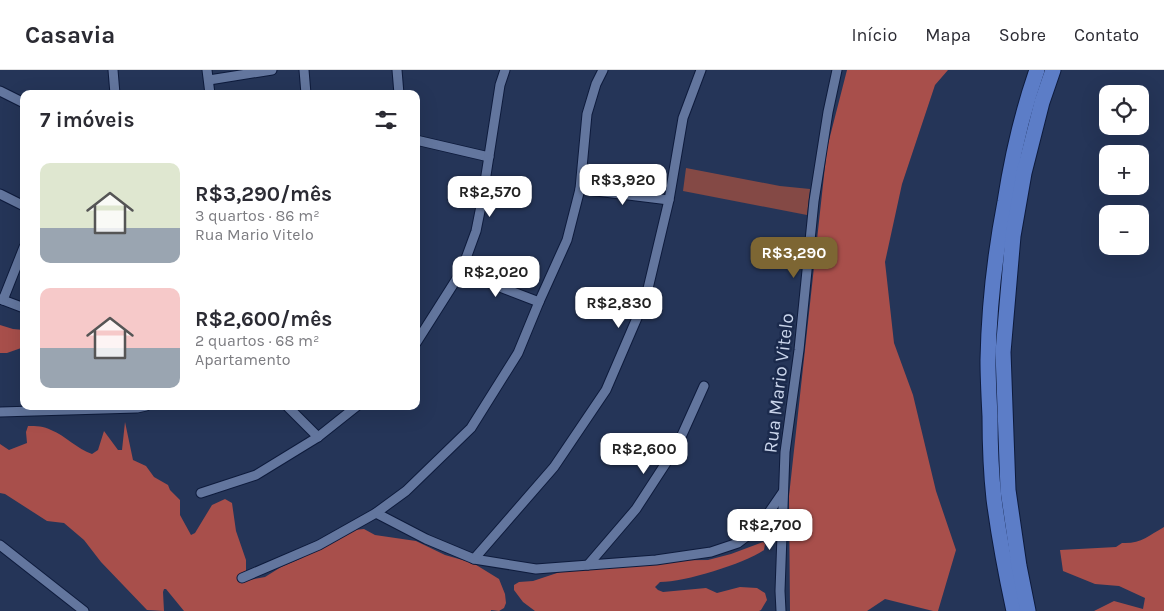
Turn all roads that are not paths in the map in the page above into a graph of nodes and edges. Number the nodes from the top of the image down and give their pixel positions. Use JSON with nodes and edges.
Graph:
{"nodes":[{"id":1,"x":113,"y":70,"type":"edge"},
{"id":2,"x":272,"y":70,"type":"edge"},
{"id":3,"x":304,"y":70,"type":"edge"},
{"id":4,"x":397,"y":70,"type":"edge"},
{"id":5,"x":505,"y":70,"type":"edge"},
{"id":6,"x":603,"y":70,"type":"edge"},
{"id":7,"x":701,"y":70,"type":"edge"},
{"id":8,"x":837,"y":70,"type":"edge"},
{"id":9,"x":1037,"y":70,"type":"edge"},
{"id":10,"x":1053,"y":70,"type":"edge"},
{"id":11,"x":208,"y":75,"type":"edge"},
{"id":12,"x":115,"y":90,"type":"edge"},
{"id":13,"x":210,"y":90,"type":"edge"},
{"id":14,"x":306,"y":90,"type":"edge"},
{"id":15,"x":399,"y":90,"type":"edge"},
{"id":16,"x":0,"y":91,"type":"edge"},
{"id":17,"x":20,"y":101,"type":"edge"},
{"id":18,"x":420,"y":141,"type":"edge"},
{"id":19,"x":489,"y":157,"type":"junction"},
{"id":20,"x":580,"y":189,"type":"junction"},
{"id":21,"x":0,"y":194,"type":"edge"},
{"id":22,"x":669,"y":200,"type":"junction"},
{"id":23,"x":20,"y":204,"type":"edge"},
{"id":24,"x":20,"y":256,"type":"edge"},
{"id":25,"x":461,"y":272,"type":"junction"},
{"id":26,"x":2,"y":299,"type":"edge"},
{"id":27,"x":539,"y":302,"type":"junction"},
{"id":28,"x":20,"y":306,"type":"edge"},
{"id":29,"x":420,"y":337,"type":"edge"},
{"id":30,"x":704,"y":386,"type":"dead end"},
{"id":31,"x":69,"y":410,"type":"edge"},
{"id":32,"x":291,"y":410,"type":"edge"},
{"id":33,"x":352,"y":410,"type":"edge"},
{"id":34,"x":0,"y":412,"type":"edge"},
{"id":35,"x":318,"y":437,"type":"junction"},
{"id":36,"x":784,"y":492,"type":"junction"},
{"id":37,"x":201,"y":493,"type":"dead end"},
{"id":38,"x":376,"y":514,"type":"junction"},
{"id":39,"x":0,"y":545,"type":"edge"},
{"id":40,"x":474,"y":559,"type":"junction"},
{"id":41,"x":588,"y":566,"type":"junction"},
{"id":42,"x":242,"y":578,"type":"dead end"},
{"id":43,"x":84,"y":611,"type":"edge"},
{"id":44,"x":781,"y":611,"type":"edge"},
{"id":45,"x":1014,"y":611,"type":"edge"},
{"id":46,"x":1028,"y":611,"type":"edge"}],
"edges":[{"from":1,"to":12,"type":"street"},
{"from":2,"to":11,"type":"street"},
{"from":3,"to":14,"type":"street"},
{"from":4,"to":15,"type":"street"},
{"from":5,"to":19,"type":"street"},
{"from":6,"to":20,"type":"street"},
{"from":7,"to":22,"type":"street"},
{"from":8,"to":36,"type":"street","name":"Rua Mario Vitelo"},
{"from":9,"to":45,"type":"highway"},
{"from":10,"to":46,"type":"highway"},
{"from":11,"to":13,"type":"street"},
{"from":16,"to":17,"type":"street"},
{"from":18,"to":19,"type":"street"},
{"from":19,"to":25,"type":"street"},
{"from":20,"to":22,"type":"street"},
{"from":20,"to":27,"type":"street"},
{"from":21,"to":23,"type":"street"},
{"from":22,"to":40,"type":"street"},
{"from":24,"to":26,"type":"street"},
{"from":25,"to":27,"type":"street"},
{"from":25,"to":29,"type":"street"},
{"from":26,"to":28,"type":"street"},
{"from":27,"to":38,"type":"street"},
{"from":30,"to":41,"type":"street"},
{"from":31,"to":34,"type":"street"},
{"from":32,"to":35,"type":"street"},
{"from":33,"to":35,"type":"street"},
{"from":35,"to":37,"type":"street"},
{"from":36,"to":41,"type":"street"},
{"from":36,"to":44,"type":"street","name":"Rua Mario Vitelo"},
{"from":38,"to":40,"type":"street"},
{"from":38,"to":42,"type":"street"},
{"from":39,"to":43,"type":"street"},
{"from":40,"to":41,"type":"street"}]}
